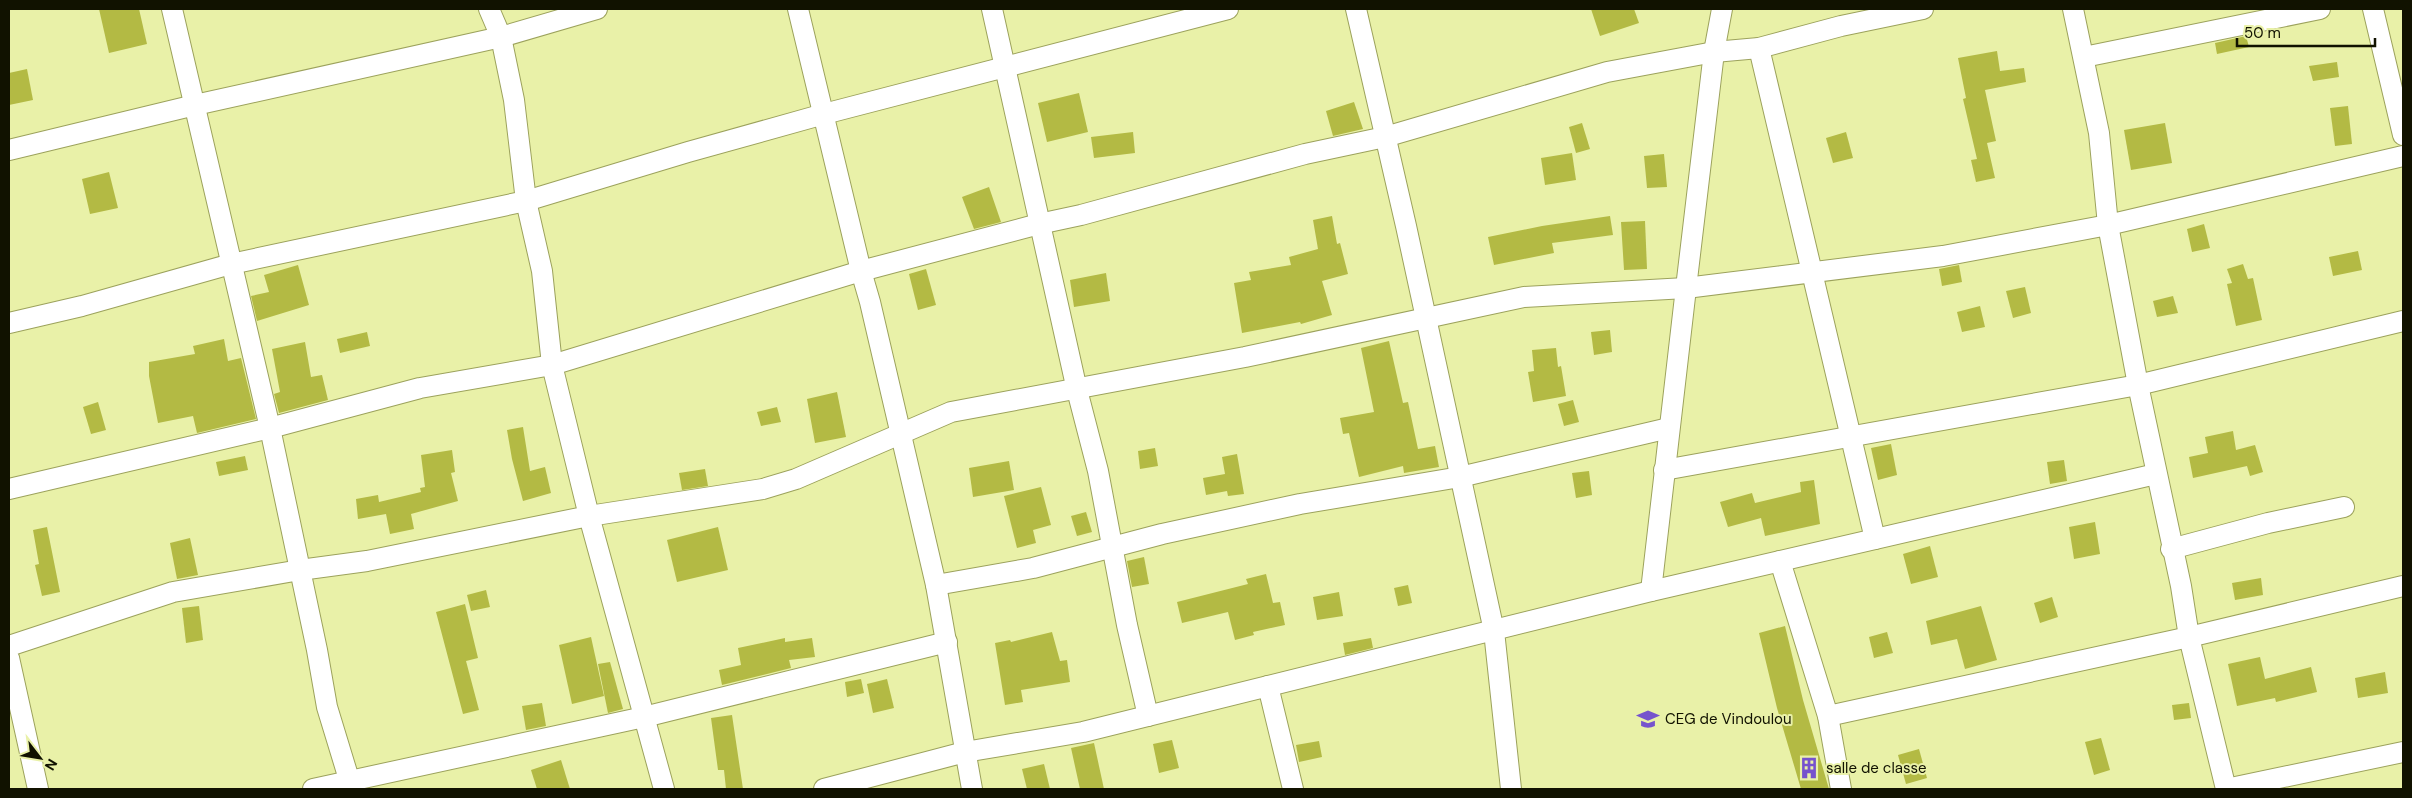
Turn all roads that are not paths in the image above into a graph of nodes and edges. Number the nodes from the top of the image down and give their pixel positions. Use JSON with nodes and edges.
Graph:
{"nodes":[{"id":1,"x":172,"y":9,"type":"edge"},
{"id":2,"x":489,"y":9,"type":"edge"},
{"id":3,"x":597,"y":9,"type":"edge"},
{"id":4,"x":798,"y":9,"type":"edge"},
{"id":5,"x":992,"y":9,"type":"edge"},
{"id":6,"x":1228,"y":9,"type":"edge"},
{"id":7,"x":1356,"y":9,"type":"edge"},
{"id":8,"x":1722,"y":9,"type":"edge"},
{"id":9,"x":1923,"y":9,"type":"edge"},
{"id":10,"x":2073,"y":9,"type":"edge"},
{"id":11,"x":2320,"y":9,"type":"edge"},
{"id":12,"x":2373,"y":9,"type":"edge"},
{"id":13,"x":501,"y":37,"type":"junction"},
{"id":14,"x":1759,"y":48,"type":"junction"},
{"id":15,"x":1714,"y":52,"type":"junction"},
{"id":16,"x":2084,"y":57,"type":"junction"},
{"id":17,"x":1004,"y":68,"type":"junction"},
{"id":18,"x":195,"y":105,"type":"junction"},
{"id":19,"x":824,"y":114,"type":"junction"},
{"id":20,"x":2403,"y":135,"type":"edge"},
{"id":21,"x":1385,"y":137,"type":"junction"},
{"id":22,"x":9,"y":150,"type":"edge"},
{"id":23,"x":2403,"y":156,"type":"edge"},
{"id":24,"x":526,"y":201,"type":"junction"},
{"id":25,"x":1039,"y":224,"type":"junction"},
{"id":26,"x":2108,"y":225,"type":"junction"},
{"id":27,"x":232,"y":264,"type":"junction"},
{"id":28,"x":861,"y":270,"type":"junction"},
{"id":29,"x":1813,"y":274,"type":"junction"},
{"id":30,"x":1686,"y":288,"type":"junction"},
{"id":31,"x":1426,"y":319,"type":"junction"},
{"id":32,"x":2403,"y":321,"type":"edge"},
{"id":33,"x":9,"y":323,"type":"edge"},
{"id":34,"x":552,"y":365,"type":"junction"},
{"id":35,"x":2138,"y":385,"type":"junction"},
{"id":36,"x":1077,"y":390,"type":"junction"},
{"id":37,"x":270,"y":428,"type":"junction"},
{"id":38,"x":1669,"y":428,"type":"junction"},
{"id":39,"x":899,"y":433,"type":"junction"},
{"id":40,"x":1849,"y":436,"type":"junction"},
{"id":41,"x":1664,"y":470,"type":"junction"},
{"id":42,"x":2156,"y":474,"type":"junction"},
{"id":43,"x":1460,"y":477,"type":"junction"},
{"id":44,"x":9,"y":490,"type":"edge"},
{"id":45,"x":2344,"y":507,"type":"dead end"},
{"id":46,"x":589,"y":516,"type":"junction"},
{"id":47,"x":1875,"y":539,"type":"junction"},
{"id":48,"x":1113,"y":546,"type":"junction"},
{"id":49,"x":2172,"y":549,"type":"junction"},
{"id":50,"x":1780,"y":561,"type":"junction"},
{"id":51,"x":300,"y":570,"type":"junction"},
{"id":52,"x":936,"y":585,"type":"junction"},
{"id":53,"x":2403,"y":586,"type":"edge"},
{"id":54,"x":1651,"y":591,"type":"junction"},
{"id":55,"x":1494,"y":630,"type":"junction"},
{"id":56,"x":2189,"y":637,"type":"junction"},
{"id":57,"x":947,"y":642,"type":"junction"},
{"id":58,"x":9,"y":646,"type":"edge"},
{"id":59,"x":9,"y":658,"type":"edge"},
{"id":60,"x":1268,"y":686,"type":"junction"},
{"id":61,"x":1148,"y":716,"type":"junction"},
{"id":62,"x":1828,"y":716,"type":"junction"},
{"id":63,"x":644,"y":717,"type":"junction"},
{"id":64,"x":965,"y":752,"type":"junction"},
{"id":65,"x":2403,"y":752,"type":"edge"},
{"id":66,"x":351,"y":785,"type":"edge"},
{"id":67,"x":38,"y":789,"type":"edge"},
{"id":68,"x":313,"y":789,"type":"edge"},
{"id":69,"x":664,"y":789,"type":"edge"},
{"id":70,"x":824,"y":789,"type":"edge"},
{"id":71,"x":972,"y":789,"type":"edge"},
{"id":72,"x":1293,"y":789,"type":"edge"},
{"id":73,"x":1511,"y":789,"type":"edge"},
{"id":74,"x":1842,"y":789,"type":"edge"},
{"id":75,"x":2226,"y":789,"type":"edge"}],
"edges":[{"from":1,"to":18,"type":"street"},
{"from":2,"to":13,"type":"street"},
{"from":3,"to":13,"type":"street"},
{"from":4,"to":19,"type":"street"},
{"from":5,"to":17,"type":"street"},
{"from":6,"to":17,"type":"street"},
{"from":7,"to":21,"type":"street"},
{"from":8,"to":15,"type":"street"},
{"from":9,"to":14,"type":"street"},
{"from":10,"to":16,"type":"street"},
{"from":11,"to":16,"type":"street"},
{"from":12,"to":20,"type":"street"},
{"from":13,"to":18,"type":"street"},
{"from":13,"to":24,"type":"street"},
{"from":14,"to":15,"type":"street"},
{"from":14,"to":29,"type":"street"},
{"from":15,"to":21,"type":"street"},
{"from":15,"to":30,"type":"street"},
{"from":16,"to":26,"type":"street"},
{"from":17,"to":19,"type":"street"},
{"from":17,"to":25,"type":"street"},
{"from":18,"to":22,"type":"street"},
{"from":18,"to":27,"type":"street"},
{"from":19,"to":24,"type":"street"},
{"from":19,"to":28,"type":"street"},
{"from":21,"to":25,"type":"street"},
{"from":21,"to":31,"type":"street"},
{"from":23,"to":26,"type":"street"},
{"from":24,"to":27,"type":"street"},
{"from":24,"to":34,"type":"street"},
{"from":25,"to":28,"type":"street"},
{"from":25,"to":36,"type":"street"},
{"from":26,"to":29,"type":"street"},
{"from":26,"to":35,"type":"street"},
{"from":27,"to":33,"type":"street"},
{"from":27,"to":37,"type":"street"},
{"from":28,"to":34,"type":"street"},
{"from":28,"to":39,"type":"street"},
{"from":29,"to":30,"type":"street"},
{"from":29,"to":40,"type":"street"},
{"from":30,"to":31,"type":"street"},
{"from":30,"to":38,"type":"street"},
{"from":31,"to":36,"type":"street"},
{"from":31,"to":43,"type":"street"},
{"from":32,"to":35,"type":"street"},
{"from":34,"to":37,"type":"street"},
{"from":34,"to":46,"type":"street"},
{"from":35,"to":40,"type":"street"},
{"from":35,"to":42,"type":"street"},
{"from":36,"to":39,"type":"street"},
{"from":36,"to":48,"type":"street"},
{"from":37,"to":44,"type":"street"},
{"from":37,"to":51,"type":"street"},
{"from":38,"to":41,"type":"street"},
{"from":38,"to":43,"type":"street"},
{"from":39,"to":46,"type":"street"},
{"from":39,"to":52,"type":"street"},
{"from":40,"to":41,"type":"street"},
{"from":40,"to":47,"type":"street"},
{"from":41,"to":54,"type":"street"},
{"from":42,"to":47,"type":"street"},
{"from":42,"to":49,"type":"street"},
{"from":43,"to":48,"type":"street"},
{"from":43,"to":55,"type":"street"},
{"from":45,"to":49,"type":"street"},
{"from":46,"to":51,"type":"street"},
{"from":46,"to":63,"type":"street"},
{"from":47,"to":50,"type":"street"},
{"from":48,"to":52,"type":"street"},
{"from":48,"to":61,"type":"street"},
{"from":49,"to":56,"type":"street"},
{"from":50,"to":54,"type":"street"},
{"from":50,"to":62,"type":"street"},
{"from":51,"to":58,"type":"street"},
{"from":51,"to":66,"type":"street"},
{"from":52,"to":57,"type":"street"},
{"from":53,"to":56,"type":"street"},
{"from":54,"to":55,"type":"street"},
{"from":55,"to":60,"type":"street"},
{"from":55,"to":73,"type":"street"},
{"from":56,"to":62,"type":"street"},
{"from":56,"to":75,"type":"street"},
{"from":57,"to":63,"type":"street"},
{"from":57,"to":64,"type":"street"},
{"from":59,"to":67,"type":"street"},
{"from":60,"to":61,"type":"street"},
{"from":60,"to":72,"type":"street"},
{"from":61,"to":64,"type":"street"},
{"from":62,"to":74,"type":"street"},
{"from":63,"to":66,"type":"street"},
{"from":63,"to":69,"type":"street"},
{"from":64,"to":70,"type":"street"},
{"from":64,"to":71,"type":"street"},
{"from":65,"to":75,"type":"street"},
{"from":66,"to":68,"type":"street"}]}
